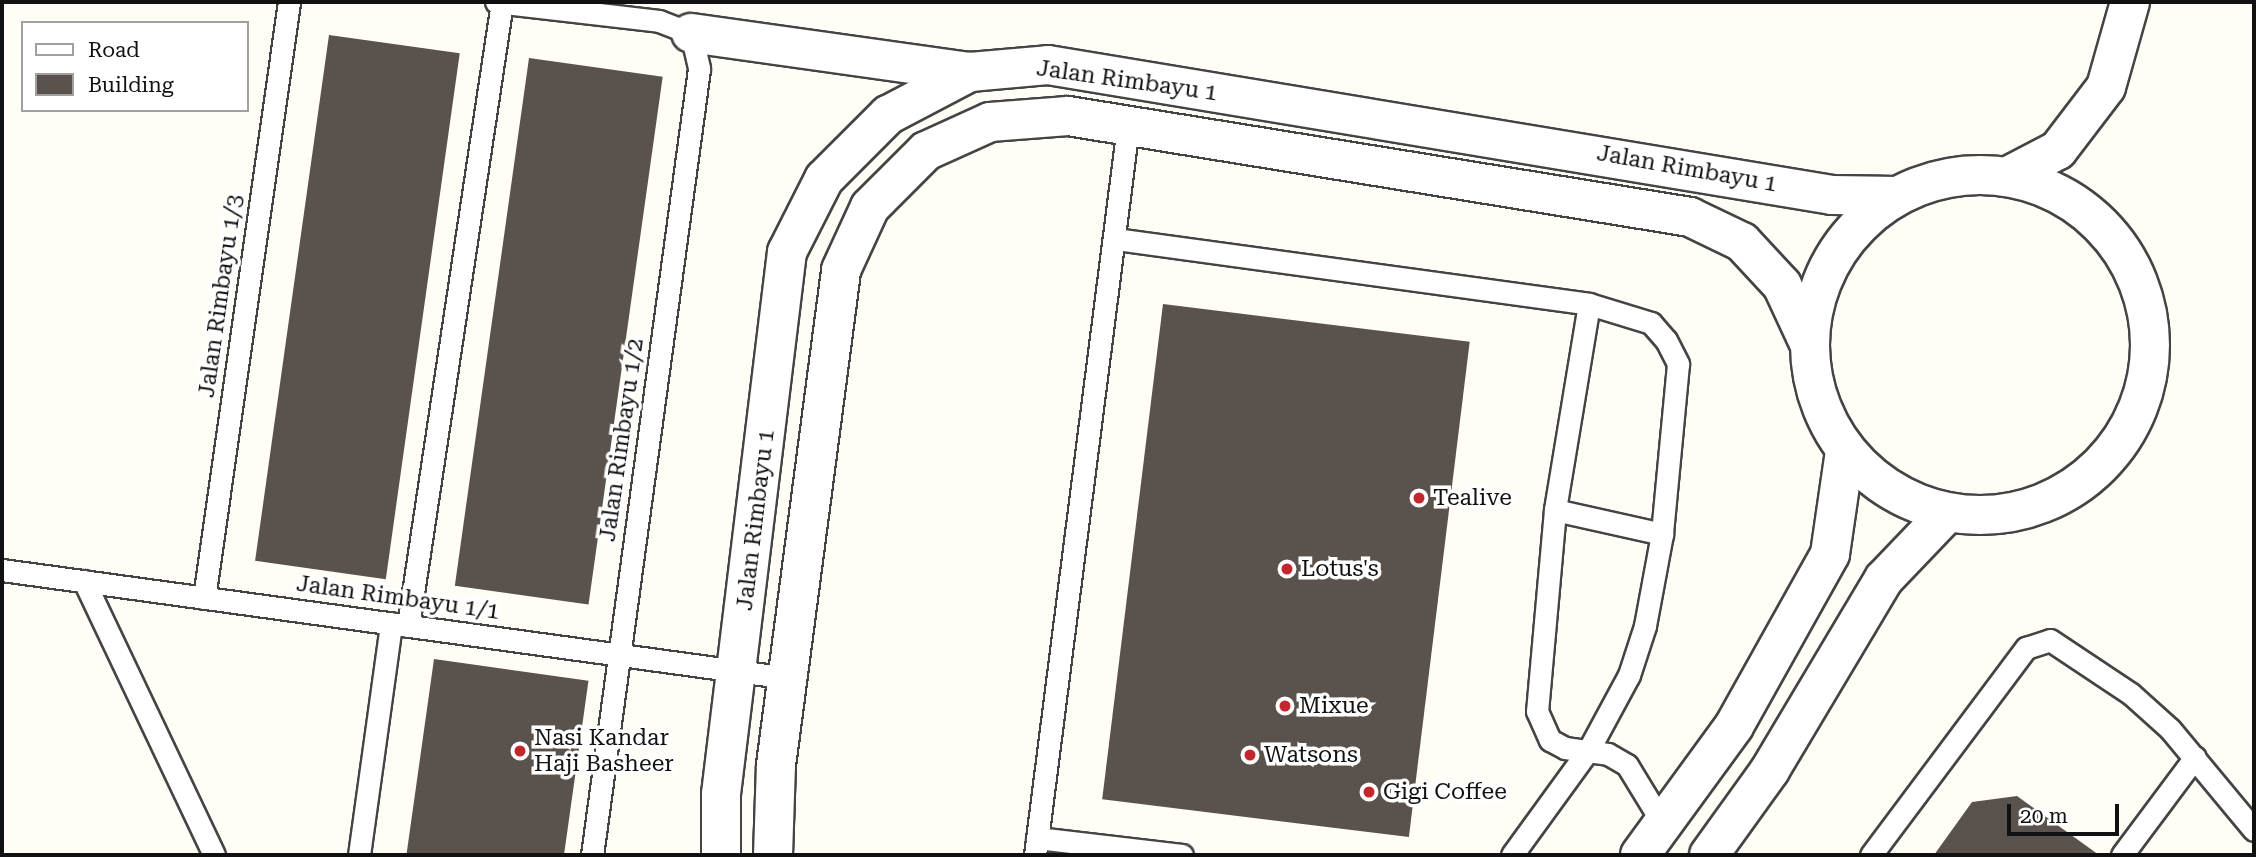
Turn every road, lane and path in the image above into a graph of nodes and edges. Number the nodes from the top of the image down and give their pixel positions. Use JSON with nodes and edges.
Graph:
{"nodes":[{"id":1,"x":289,"y":2,"type":"edge"},
{"id":2,"x":496,"y":2,"type":"edge"},
{"id":3,"x":502,"y":2,"type":"edge"},
{"id":4,"x":2130,"y":2,"type":"edge"},
{"id":5,"x":691,"y":33,"type":"junction"},
{"id":6,"x":970,"y":72,"type":"junction"},
{"id":7,"x":1128,"y":126,"type":"junction"},
{"id":8,"x":2010,"y":175,"type":"junction"},
{"id":9,"x":1896,"y":196,"type":"junction"},
{"id":10,"x":1116,"y":239,"type":"junction"},
{"id":11,"x":1589,"y":304,"type":"junction"},
{"id":12,"x":1808,"y":341,"type":"junction"},
{"id":13,"x":1845,"y":451,"type":"junction"},
{"id":14,"x":1555,"y":510,"type":"junction"},
{"id":15,"x":1947,"y":513,"type":"junction"},
{"id":16,"x":1662,"y":534,"type":"junction"},
{"id":17,"x":2,"y":570,"type":"edge"},
{"id":18,"x":84,"y":581,"type":"junction"},
{"id":19,"x":204,"y":598,"type":"junction"},
{"id":20,"x":399,"y":624,"type":"junction"},
{"id":21,"x":620,"y":655,"type":"junction"},
{"id":22,"x":739,"y":671,"type":"junction"},
{"id":23,"x":788,"y":678,"type":"junction"},
{"id":24,"x":1589,"y":749,"type":"junction"},
{"id":25,"x":2195,"y":757,"type":"junction"},
{"id":26,"x":1663,"y":824,"type":"junction"},
{"id":27,"x":2254,"y":830,"type":"edge"},
{"id":28,"x":1036,"y":847,"type":"edge"},
{"id":29,"x":1126,"y":852,"type":"edge"},
{"id":30,"x":214,"y":855,"type":"edge"},
{"id":31,"x":359,"y":855,"type":"edge"},
{"id":32,"x":592,"y":855,"type":"edge"},
{"id":33,"x":721,"y":855,"type":"edge"},
{"id":34,"x":773,"y":855,"type":"edge"},
{"id":35,"x":1182,"y":855,"type":"edge"},
{"id":36,"x":1512,"y":855,"type":"edge"},
{"id":37,"x":1640,"y":855,"type":"edge"},
{"id":38,"x":1709,"y":855,"type":"edge"},
{"id":39,"x":1871,"y":855,"type":"edge"},
{"id":40,"x":2122,"y":855,"type":"edge"}],
"edges":[{"from":1,"to":19,"type":"lane","name":"Jalan Rimbayu 1/3"},
{"from":2,"to":3,"type":"lane"},
{"from":3,"to":5,"type":"lane"},
{"from":3,"to":20,"type":"lane"},
{"from":4,"to":8,"type":"street"},
{"from":5,"to":6,"type":"street"},
{"from":5,"to":21,"type":"lane","name":"Jalan Rimbayu 1/2"},
{"from":6,"to":9,"type":"street","name":"Jalan Rimbayu 1"},
{"from":6,"to":22,"type":"street","name":"Jalan Rimbayu 1"},
{"from":7,"to":10,"type":"lane"},
{"from":7,"to":12,"type":"street","name":"Jalan Rimbayu 1"},
{"from":7,"to":23,"type":"street","name":"Jalan Rimbayu 1"},
{"from":8,"to":9,"type":"street"},
{"from":8,"to":15,"type":"street"},
{"from":9,"to":12,"type":"street"},
{"from":10,"to":11,"type":"lane"},
{"from":10,"to":28,"type":"lane"},
{"from":11,"to":14,"type":"lane"},
{"from":11,"to":16,"type":"lane"},
{"from":12,"to":13,"type":"street"},
{"from":13,"to":15,"type":"street"},
{"from":13,"to":26,"type":"street"},
{"from":14,"to":16,"type":"lane"},
{"from":14,"to":24,"type":"lane"},
{"from":15,"to":38,"type":"street"},
{"from":16,"to":24,"type":"lane"},
{"from":17,"to":18,"type":"lane","name":"Jalan Rimbayu 1/1"},
{"from":18,"to":19,"type":"lane","name":"Jalan Rimbayu 1/1"},
{"from":18,"to":30,"type":"lane"},
{"from":19,"to":20,"type":"lane","name":"Jalan Rimbayu 1/1"},
{"from":20,"to":21,"type":"lane","name":"Jalan Rimbayu 1/1"},
{"from":20,"to":31,"type":"lane"},
{"from":21,"to":22,"type":"lane","name":"Jalan Rimbayu 1/1"},
{"from":21,"to":32,"type":"lane","name":"Jalan Rimbayu 1/2"},
{"from":22,"to":23,"type":"lane","name":"Jalan Rimbayu 1/1"},
{"from":22,"to":33,"type":"street","name":"Jalan Rimbayu 1"},
{"from":23,"to":34,"type":"street","name":"Jalan Rimbayu 1"},
{"from":24,"to":26,"type":"lane"},
{"from":24,"to":36,"type":"lane"},
{"from":25,"to":27,"type":"lane"},
{"from":25,"to":39,"type":"lane"},
{"from":25,"to":40,"type":"lane"},
{"from":26,"to":37,"type":"street"},
{"from":28,"to":29,"type":"lane"},
{"from":29,"to":35,"type":"lane"}]}
